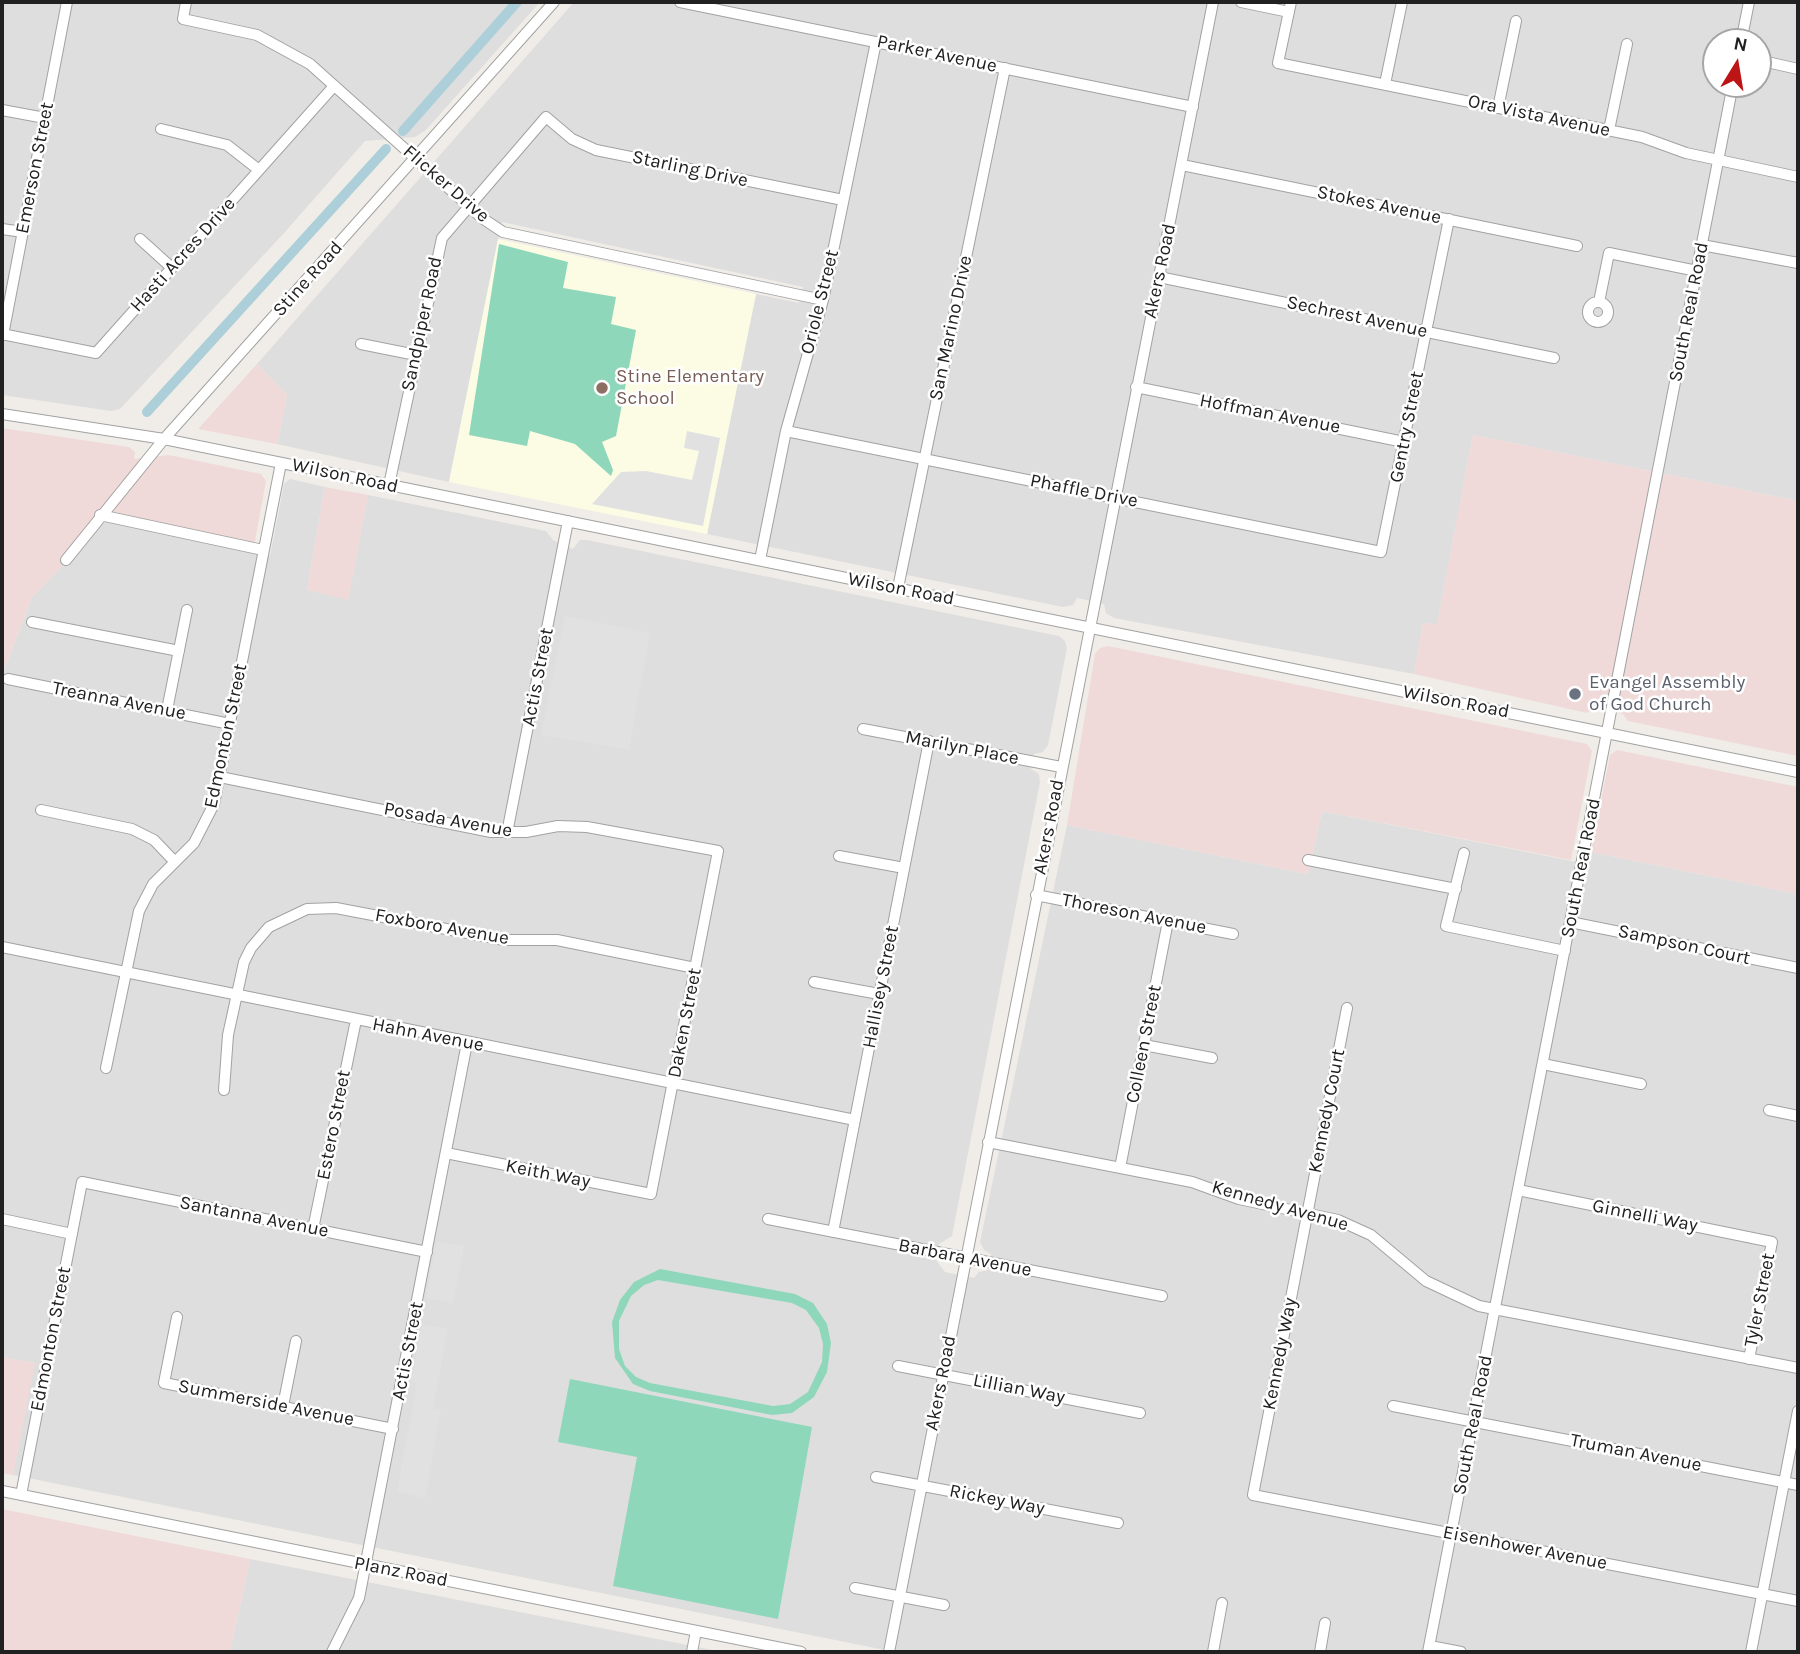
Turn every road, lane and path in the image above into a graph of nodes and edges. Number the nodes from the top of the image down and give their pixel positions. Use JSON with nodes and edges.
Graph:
{"nodes":[{"id":1,"x":67,"y":2,"type":"edge"},
{"id":2,"x":186,"y":2,"type":"edge"},
{"id":3,"x":554,"y":2,"type":"edge"},
{"id":4,"x":680,"y":2,"type":"edge"},
{"id":5,"x":1213,"y":2,"type":"edge"},
{"id":6,"x":1241,"y":2,"type":"edge"},
{"id":7,"x":1402,"y":2,"type":"edge"},
{"id":8,"x":1749,"y":2,"type":"edge"},
{"id":9,"x":1290,"y":7,"type":"edge"},
{"id":10,"x":1516,"y":22,"type":"dead end"},
{"id":11,"x":1744,"y":28,"type":"edge"},
{"id":12,"x":876,"y":42,"type":"junction"},
{"id":13,"x":1626,"y":44,"type":"dead end"},
{"id":14,"x":1772,"y":63,"type":"edge"},
{"id":15,"x":1005,"y":68,"type":"junction"},
{"id":16,"x":1798,"y":68,"type":"edge"},
{"id":17,"x":1385,"y":85,"type":"junction"},
{"id":18,"x":334,"y":86,"type":"junction"},
{"id":19,"x":1730,"y":98,"type":"edge"},
{"id":20,"x":1193,"y":107,"type":"junction"},
{"id":21,"x":1498,"y":108,"type":"junction"},
{"id":22,"x":2,"y":110,"type":"edge"},
{"id":23,"x":546,"y":117,"type":"joint"},
{"id":24,"x":45,"y":118,"type":"junction"},
{"id":25,"x":161,"y":129,"type":"dead end"},
{"id":26,"x":1609,"y":130,"type":"junction"},
{"id":27,"x":415,"y":158,"type":"junction"},
{"id":28,"x":1718,"y":160,"type":"junction"},
{"id":29,"x":1182,"y":165,"type":"junction"},
{"id":30,"x":260,"y":170,"type":"junction"},
{"id":31,"x":1798,"y":177,"type":"edge"},
{"id":32,"x":844,"y":200,"type":"junction"},
{"id":33,"x":468,"y":204,"type":"junction"},
{"id":34,"x":1449,"y":219,"type":"junction"},
{"id":35,"x":2,"y":229,"type":"edge"},
{"id":36,"x":23,"y":232,"type":"junction"},
{"id":37,"x":140,"y":239,"type":"dead end"},
{"id":38,"x":1702,"y":245,"type":"junction"},
{"id":39,"x":1577,"y":246,"type":"dead end"},
{"id":40,"x":1798,"y":263,"type":"edge"},
{"id":41,"x":172,"y":268,"type":"junction"},
{"id":42,"x":1697,"y":271,"type":"junction"},
{"id":43,"x":1159,"y":277,"type":"junction"},
{"id":44,"x":823,"y":300,"type":"junction"},
{"id":45,"x":1600,"y":302,"type":"dead end"},
{"id":46,"x":1426,"y":331,"type":"junction"},
{"id":47,"x":2,"y":335,"type":"edge"},
{"id":48,"x":360,"y":344,"type":"dead end"},
{"id":49,"x":416,"y":355,"type":"junction"},
{"id":50,"x":1554,"y":358,"type":"dead end"},
{"id":51,"x":1136,"y":387,"type":"junction"},
{"id":52,"x":2,"y":414,"type":"edge"},
{"id":53,"x":786,"y":431,"type":"junction"},
{"id":54,"x":164,"y":439,"type":"junction"},
{"id":55,"x":1404,"y":442,"type":"junction"},
{"id":56,"x":924,"y":459,"type":"junction"},
{"id":57,"x":281,"y":463,"type":"junction"},
{"id":58,"x":389,"y":485,"type":"junction"},
{"id":59,"x":1114,"y":497,"type":"junction"},
{"id":60,"x":100,"y":515,"type":"junction"},
{"id":61,"x":568,"y":521,"type":"junction"},
{"id":62,"x":263,"y":550,"type":"junction"},
{"id":63,"x":1381,"y":552,"type":"joint"},
{"id":64,"x":66,"y":560,"type":"dead end"},
{"id":65,"x":760,"y":560,"type":"junction"},
{"id":66,"x":898,"y":589,"type":"junction"},
{"id":67,"x":187,"y":610,"type":"dead end"},
{"id":68,"x":32,"y":622,"type":"dead end"},
{"id":69,"x":1088,"y":627,"type":"junction"},
{"id":70,"x":179,"y":651,"type":"junction"},
{"id":71,"x":8,"y":679,"type":"dead end"},
{"id":72,"x":167,"y":710,"type":"junction"},
{"id":73,"x":230,"y":724,"type":"junction"},
{"id":74,"x":863,"y":729,"type":"dead end"},
{"id":75,"x":1607,"y":733,"type":"junction"},
{"id":76,"x":929,"y":741,"type":"junction"},
{"id":77,"x":1060,"y":767,"type":"junction"},
{"id":78,"x":1798,"y":772,"type":"edge"},
{"id":79,"x":220,"y":777,"type":"junction"},
{"id":80,"x":41,"y":810,"type":"dead end"},
{"id":81,"x":507,"y":833,"type":"junction"},
{"id":82,"x":718,"y":851,"type":"joint"},
{"id":83,"x":1464,"y":853,"type":"dead end"},
{"id":84,"x":839,"y":856,"type":"dead end"},
{"id":85,"x":1308,"y":860,"type":"dead end"},
{"id":86,"x":175,"y":862,"type":"junction"},
{"id":87,"x":904,"y":868,"type":"junction"},
{"id":88,"x":1456,"y":889,"type":"junction"},
{"id":89,"x":1036,"y":895,"type":"junction"},
{"id":90,"x":1168,"y":921,"type":"junction"},
{"id":91,"x":1570,"y":922,"type":"junction"},
{"id":92,"x":1233,"y":933,"type":"dead end"},
{"id":93,"x":2,"y":947,"type":"edge"},
{"id":94,"x":1564,"y":951,"type":"junction"},
{"id":95,"x":695,"y":968,"type":"junction"},
{"id":96,"x":1798,"y":968,"type":"edge"},
{"id":97,"x":125,"y":974,"type":"junction"},
{"id":98,"x":814,"y":982,"type":"dead end"},
{"id":99,"x":880,"y":995,"type":"junction"},
{"id":100,"x":236,"y":996,"type":"junction"},
{"id":101,"x":1347,"y":1008,"type":"dead end"},
{"id":102,"x":355,"y":1020,"type":"junction"},
{"id":103,"x":467,"y":1043,"type":"junction"},
{"id":104,"x":1143,"y":1045,"type":"junction"},
{"id":105,"x":1212,"y":1058,"type":"dead end"},
{"id":106,"x":1543,"y":1064,"type":"junction"},
{"id":107,"x":106,"y":1068,"type":"dead end"},
{"id":108,"x":673,"y":1084,"type":"junction"},
{"id":109,"x":1641,"y":1084,"type":"dead end"},
{"id":110,"x":224,"y":1090,"type":"dead end"},
{"id":111,"x":1769,"y":1110,"type":"dead end"},
{"id":112,"x":1798,"y":1116,"type":"edge"},
{"id":113,"x":855,"y":1121,"type":"junction"},
{"id":114,"x":988,"y":1142,"type":"junction"},
{"id":115,"x":446,"y":1153,"type":"junction"},
{"id":116,"x":1120,"y":1168,"type":"junction"},
{"id":117,"x":82,"y":1182,"type":"joint"},
{"id":118,"x":1518,"y":1190,"type":"junction"},
{"id":119,"x":651,"y":1194,"type":"joint"},
{"id":120,"x":1307,"y":1213,"type":"junction"},
{"id":121,"x":2,"y":1219,"type":"edge"},
{"id":122,"x":768,"y":1219,"type":"dead end"},
{"id":123,"x":313,"y":1229,"type":"junction"},
{"id":124,"x":833,"y":1232,"type":"junction"},
{"id":125,"x":72,"y":1234,"type":"junction"},
{"id":126,"x":1772,"y":1242,"type":"joint"},
{"id":127,"x":426,"y":1252,"type":"junction"},
{"id":128,"x":965,"y":1258,"type":"junction"},
{"id":129,"x":1162,"y":1296,"type":"dead end"},
{"id":130,"x":1495,"y":1310,"type":"junction"},
{"id":131,"x":177,"y":1317,"type":"dead end"},
{"id":132,"x":296,"y":1341,"type":"dead end"},
{"id":133,"x":1749,"y":1359,"type":"junction"},
{"id":134,"x":898,"y":1366,"type":"dead end"},
{"id":135,"x":1798,"y":1368,"type":"edge"},
{"id":136,"x":943,"y":1374,"type":"junction"},
{"id":137,"x":283,"y":1406,"type":"junction"},
{"id":138,"x":1392,"y":1406,"type":"dead end"},
{"id":139,"x":1798,"y":1411,"type":"edge"},
{"id":140,"x":1140,"y":1412,"type":"dead end"},
{"id":141,"x":1473,"y":1422,"type":"junction"},
{"id":142,"x":393,"y":1429,"type":"junction"},
{"id":143,"x":876,"y":1477,"type":"dead end"},
{"id":144,"x":1784,"y":1482,"type":"junction"},
{"id":145,"x":921,"y":1485,"type":"junction"},
{"id":146,"x":1798,"y":1485,"type":"edge"},
{"id":147,"x":2,"y":1491,"type":"edge"},
{"id":148,"x":21,"y":1495,"type":"junction"},
{"id":149,"x":1253,"y":1496,"type":"joint"},
{"id":150,"x":1118,"y":1524,"type":"dead end"},
{"id":151,"x":1451,"y":1534,"type":"junction"},
{"id":152,"x":366,"y":1564,"type":"junction"},
{"id":153,"x":855,"y":1588,"type":"dead end"},
{"id":154,"x":1762,"y":1594,"type":"junction"},
{"id":155,"x":900,"y":1597,"type":"junction"},
{"id":156,"x":1798,"y":1601,"type":"edge"},
{"id":157,"x":1222,"y":1603,"type":"dead end"},
{"id":158,"x":944,"y":1605,"type":"dead end"},
{"id":159,"x":1325,"y":1623,"type":"dead end"},
{"id":160,"x":696,"y":1631,"type":"junction"},
{"id":161,"x":1429,"y":1649,"type":"edge"},
{"id":162,"x":332,"y":1652,"type":"edge"},
{"id":163,"x":692,"y":1652,"type":"edge"},
{"id":164,"x":801,"y":1652,"type":"edge"},
{"id":165,"x":889,"y":1652,"type":"edge"},
{"id":166,"x":1213,"y":1652,"type":"edge"},
{"id":167,"x":1320,"y":1652,"type":"edge"},
{"id":168,"x":1461,"y":1652,"type":"edge"},
{"id":169,"x":1751,"y":1652,"type":"edge"}],
"edges":[{"from":1,"to":24,"type":"street","name":"Emerson Street"},
{"from":2,"to":18,"type":"street","name":"Flicker Drive"},
{"from":3,"to":27,"type":"street","name":"Stine Road"},
{"from":4,"to":12,"type":"street","name":"Parker Avenue"},
{"from":5,"to":20,"type":"street","name":"Akers Road"},
{"from":6,"to":9,"type":"street"},
{"from":7,"to":17,"type":"street"},
{"from":8,"to":11,"type":"street"},
{"from":9,"to":17,"type":"street","name":"Ora Vista Avenue"},
{"from":10,"to":21,"type":"street"},
{"from":12,"to":15,"type":"street","name":"Parker Avenue"},
{"from":12,"to":32,"type":"street","name":"Oriole Street"},
{"from":13,"to":26,"type":"street"},
{"from":14,"to":16,"type":"street"},
{"from":15,"to":20,"type":"street","name":"Parker Avenue"},
{"from":15,"to":56,"type":"street","name":"San Marino Drive"},
{"from":17,"to":21,"type":"street","name":"Ora Vista Avenue"},
{"from":18,"to":27,"type":"street","name":"Flicker Drive"},
{"from":18,"to":30,"type":"street","name":"Hasti Acres Drive"},
{"from":19,"to":28,"type":"street","name":"South Real Road"},
{"from":20,"to":29,"type":"street","name":"Akers Road"},
{"from":21,"to":26,"type":"street","name":"Ora Vista Avenue"},
{"from":22,"to":24,"type":"street"},
{"from":23,"to":32,"type":"street","name":"Starling Drive"},
{"from":23,"to":33,"type":"street","name":"Sandpiper Road"},
{"from":24,"to":36,"type":"street","name":"Emerson Street"},
{"from":25,"to":30,"type":"street"},
{"from":26,"to":28,"type":"street","name":"Ora Vista Avenue"},
{"from":27,"to":33,"type":"street","name":"Flicker Drive"},
{"from":27,"to":54,"type":"street","name":"Stine Road"},
{"from":28,"to":31,"type":"street","name":"Ora Vista Avenue"},
{"from":28,"to":38,"type":"street","name":"South Real Road"},
{"from":29,"to":34,"type":"street","name":"Stokes Avenue"},
{"from":29,"to":43,"type":"street","name":"Akers Road"},
{"from":30,"to":41,"type":"street","name":"Hasti Acres Drive"},
{"from":32,"to":44,"type":"street","name":"Oriole Street"},
{"from":33,"to":44,"type":"street","name":"Flicker Drive"},
{"from":33,"to":49,"type":"street","name":"Sandpiper Road"},
{"from":34,"to":39,"type":"street","name":"Stokes Avenue"},
{"from":34,"to":46,"type":"street","name":"Gentry Street"},
{"from":35,"to":36,"type":"street"},
{"from":36,"to":47,"type":"street","name":"Emerson Street"},
{"from":37,"to":41,"type":"street"},
{"from":38,"to":40,"type":"street"},
{"from":38,"to":42,"type":"street","name":"South Real Road"},
{"from":41,"to":47,"type":"street","name":"Hasti Acres Drive"},
{"from":42,"to":45,"type":"street"},
{"from":42,"to":75,"type":"street","name":"South Real Road"},
{"from":43,"to":46,"type":"street","name":"Sechrest Avenue"},
{"from":43,"to":51,"type":"street","name":"Akers Road"},
{"from":44,"to":53,"type":"street","name":"Oriole Street"},
{"from":46,"to":50,"type":"street","name":"Sechrest Avenue"},
{"from":46,"to":55,"type":"street","name":"Gentry Street"},
{"from":48,"to":49,"type":"street"},
{"from":49,"to":58,"type":"street","name":"Sandpiper Road"},
{"from":51,"to":55,"type":"street","name":"Hoffman Avenue"},
{"from":51,"to":59,"type":"street","name":"Akers Road"},
{"from":52,"to":54,"type":"street","name":"Wilson Road"},
{"from":53,"to":56,"type":"street","name":"Phaffle Drive"},
{"from":53,"to":65,"type":"street","name":"Oriole Street"},
{"from":54,"to":57,"type":"street","name":"Wilson Road"},
{"from":54,"to":60,"type":"street","name":"Stine Road"},
{"from":55,"to":63,"type":"street","name":"Gentry Street"},
{"from":56,"to":59,"type":"street","name":"Phaffle Drive"},
{"from":56,"to":66,"type":"street","name":"San Marino Drive"},
{"from":57,"to":58,"type":"street","name":"Wilson Road"},
{"from":57,"to":62,"type":"street","name":"Edmonton Street"},
{"from":58,"to":61,"type":"street","name":"Wilson Road"},
{"from":59,"to":63,"type":"street","name":"Phaffle Drive"},
{"from":59,"to":69,"type":"street","name":"Akers Road"},
{"from":60,"to":62,"type":"street"},
{"from":60,"to":64,"type":"street","name":"Stine Road"},
{"from":61,"to":65,"type":"street","name":"Wilson Road"},
{"from":61,"to":81,"type":"street","name":"Actis Street"},
{"from":62,"to":73,"type":"street","name":"Edmonton Street"},
{"from":65,"to":66,"type":"street","name":"Wilson Road"},
{"from":66,"to":69,"type":"street","name":"Wilson Road"},
{"from":67,"to":70,"type":"street"},
{"from":68,"to":70,"type":"street"},
{"from":69,"to":75,"type":"street","name":"Wilson Road"},
{"from":69,"to":77,"type":"street","name":"Akers Road"},
{"from":70,"to":72,"type":"street"},
{"from":71,"to":72,"type":"street","name":"Treanna Avenue"},
{"from":72,"to":73,"type":"street","name":"Treanna Avenue"},
{"from":73,"to":79,"type":"street","name":"Edmonton Street"},
{"from":74,"to":76,"type":"street","name":"Marilyn Place"},
{"from":75,"to":78,"type":"street","name":"Wilson Road"},
{"from":75,"to":91,"type":"street","name":"South Real Road"},
{"from":76,"to":77,"type":"street","name":"Marilyn Place"},
{"from":76,"to":87,"type":"street","name":"Hallisey Street"},
{"from":77,"to":89,"type":"street","name":"Akers Road"},
{"from":79,"to":81,"type":"street","name":"Posada Avenue"},
{"from":79,"to":86,"type":"street","name":"Edmonton Street"},
{"from":80,"to":86,"type":"street"},
{"from":81,"to":82,"type":"street","name":"Posada Avenue"},
{"from":82,"to":95,"type":"street","name":"Daken Street"},
{"from":83,"to":88,"type":"street"},
{"from":84,"to":87,"type":"street"},
{"from":85,"to":88,"type":"street"},
{"from":86,"to":97,"type":"street","name":"Edmonton Street"},
{"from":87,"to":99,"type":"street","name":"Hallisey Street"},
{"from":88,"to":94,"type":"street"},
{"from":89,"to":90,"type":"street","name":"Thoreson Avenue"},
{"from":89,"to":114,"type":"street","name":"Akers Road"},
{"from":90,"to":92,"type":"street","name":"Thoreson Avenue"},
{"from":90,"to":104,"type":"street","name":"Colleen Street"},
{"from":91,"to":94,"type":"street","name":"South Real Road"},
{"from":91,"to":96,"type":"street","name":"Sampson Court"},
{"from":93,"to":97,"type":"street","name":"Hahn Avenue"},
{"from":94,"to":106,"type":"street","name":"South Real Road"},
{"from":95,"to":100,"type":"street","name":"Foxboro Avenue"},
{"from":95,"to":108,"type":"street","name":"Daken Street"},
{"from":97,"to":100,"type":"street","name":"Hahn Avenue"},
{"from":97,"to":107,"type":"street","name":"Edmonton Street"},
{"from":98,"to":99,"type":"street"},
{"from":99,"to":113,"type":"street","name":"Hallisey Street"},
{"from":100,"to":102,"type":"street","name":"Hahn Avenue"},
{"from":100,"to":110,"type":"street","name":"Foxboro Avenue"},
{"from":101,"to":120,"type":"street","name":"Kennedy Court"},
{"from":102,"to":103,"type":"street","name":"Hahn Avenue"},
{"from":102,"to":123,"type":"street","name":"Estero Street"},
{"from":103,"to":108,"type":"street","name":"Hahn Avenue"},
{"from":103,"to":115,"type":"street","name":"Actis Street"},
{"from":104,"to":105,"type":"street"},
{"from":104,"to":116,"type":"street","name":"Colleen Street"},
{"from":106,"to":109,"type":"street"},
{"from":106,"to":118,"type":"street","name":"South Real Road"},
{"from":108,"to":113,"type":"street","name":"Hahn Avenue"},
{"from":108,"to":119,"type":"street","name":"Daken Street"},
{"from":111,"to":112,"type":"street"},
{"from":113,"to":124,"type":"street","name":"Hallisey Street"},
{"from":114,"to":116,"type":"street","name":"Kennedy Avenue"},
{"from":114,"to":128,"type":"street","name":"Akers Road"},
{"from":115,"to":119,"type":"street","name":"Keith Way"},
{"from":115,"to":127,"type":"street","name":"Actis Street"},
{"from":116,"to":120,"type":"street","name":"Kennedy Avenue"},
{"from":117,"to":123,"type":"street","name":"Santanna Avenue"},
{"from":117,"to":125,"type":"street","name":"Edmonton Street"},
{"from":118,"to":126,"type":"street","name":"Ginnelli Way"},
{"from":118,"to":130,"type":"street","name":"South Real Road"},
{"from":120,"to":130,"type":"street","name":"Kennedy Avenue"},
{"from":120,"to":149,"type":"street","name":"Kennedy Way"},
{"from":121,"to":125,"type":"street"},
{"from":122,"to":124,"type":"street","name":"Barbara Avenue"},
{"from":123,"to":127,"type":"street","name":"Santanna Avenue"},
{"from":124,"to":128,"type":"street","name":"Barbara Avenue"},
{"from":125,"to":148,"type":"street","name":"Edmonton Street"},
{"from":126,"to":133,"type":"street","name":"Tyler Street"},
{"from":127,"to":142,"type":"street","name":"Actis Street"},
{"from":128,"to":129,"type":"street","name":"Barbara Avenue"},
{"from":128,"to":136,"type":"street","name":"Akers Road"},
{"from":130,"to":133,"type":"street","name":"Kennedy Avenue"},
{"from":130,"to":141,"type":"street","name":"South Real Road"},
{"from":131,"to":137,"type":"street","name":"Summerside Avenue"},
{"from":132,"to":137,"type":"street"},
{"from":133,"to":135,"type":"street","name":"Kennedy Avenue"},
{"from":134,"to":136,"type":"street","name":"Lillian Way"},
{"from":136,"to":140,"type":"street","name":"Lillian Way"},
{"from":136,"to":145,"type":"street","name":"Akers Road"},
{"from":137,"to":142,"type":"street","name":"Summerside Avenue"},
{"from":138,"to":141,"type":"street","name":"Truman Avenue"},
{"from":139,"to":144,"type":"street"},
{"from":141,"to":144,"type":"street","name":"Truman Avenue"},
{"from":141,"to":151,"type":"street","name":"South Real Road"},
{"from":142,"to":152,"type":"street","name":"Actis Street"},
{"from":143,"to":145,"type":"street","name":"Rickey Way"},
{"from":144,"to":146,"type":"street","name":"Truman Avenue"},
{"from":144,"to":154,"type":"street"},
{"from":145,"to":150,"type":"street","name":"Rickey Way"},
{"from":145,"to":155,"type":"street","name":"Akers Road"},
{"from":147,"to":148,"type":"street","name":"Planz Road"},
{"from":148,"to":152,"type":"street","name":"Planz Road"},
{"from":149,"to":151,"type":"street","name":"Eisenhower Avenue"},
{"from":151,"to":154,"type":"street","name":"Eisenhower Avenue"},
{"from":151,"to":161,"type":"street","name":"South Real Road"},
{"from":152,"to":160,"type":"street","name":"Planz Road"},
{"from":152,"to":162,"type":"street","name":"Actis Street"},
{"from":153,"to":155,"type":"street"},
{"from":154,"to":156,"type":"street","name":"Eisenhower Avenue"},
{"from":154,"to":169,"type":"street"},
{"from":155,"to":158,"type":"street"},
{"from":155,"to":165,"type":"street","name":"Akers Road"},
{"from":157,"to":166,"type":"street"},
{"from":159,"to":167,"type":"street"},
{"from":160,"to":163,"type":"street"},
{"from":160,"to":164,"type":"street","name":"Planz Road"},
{"from":161,"to":168,"type":"street"}]}
